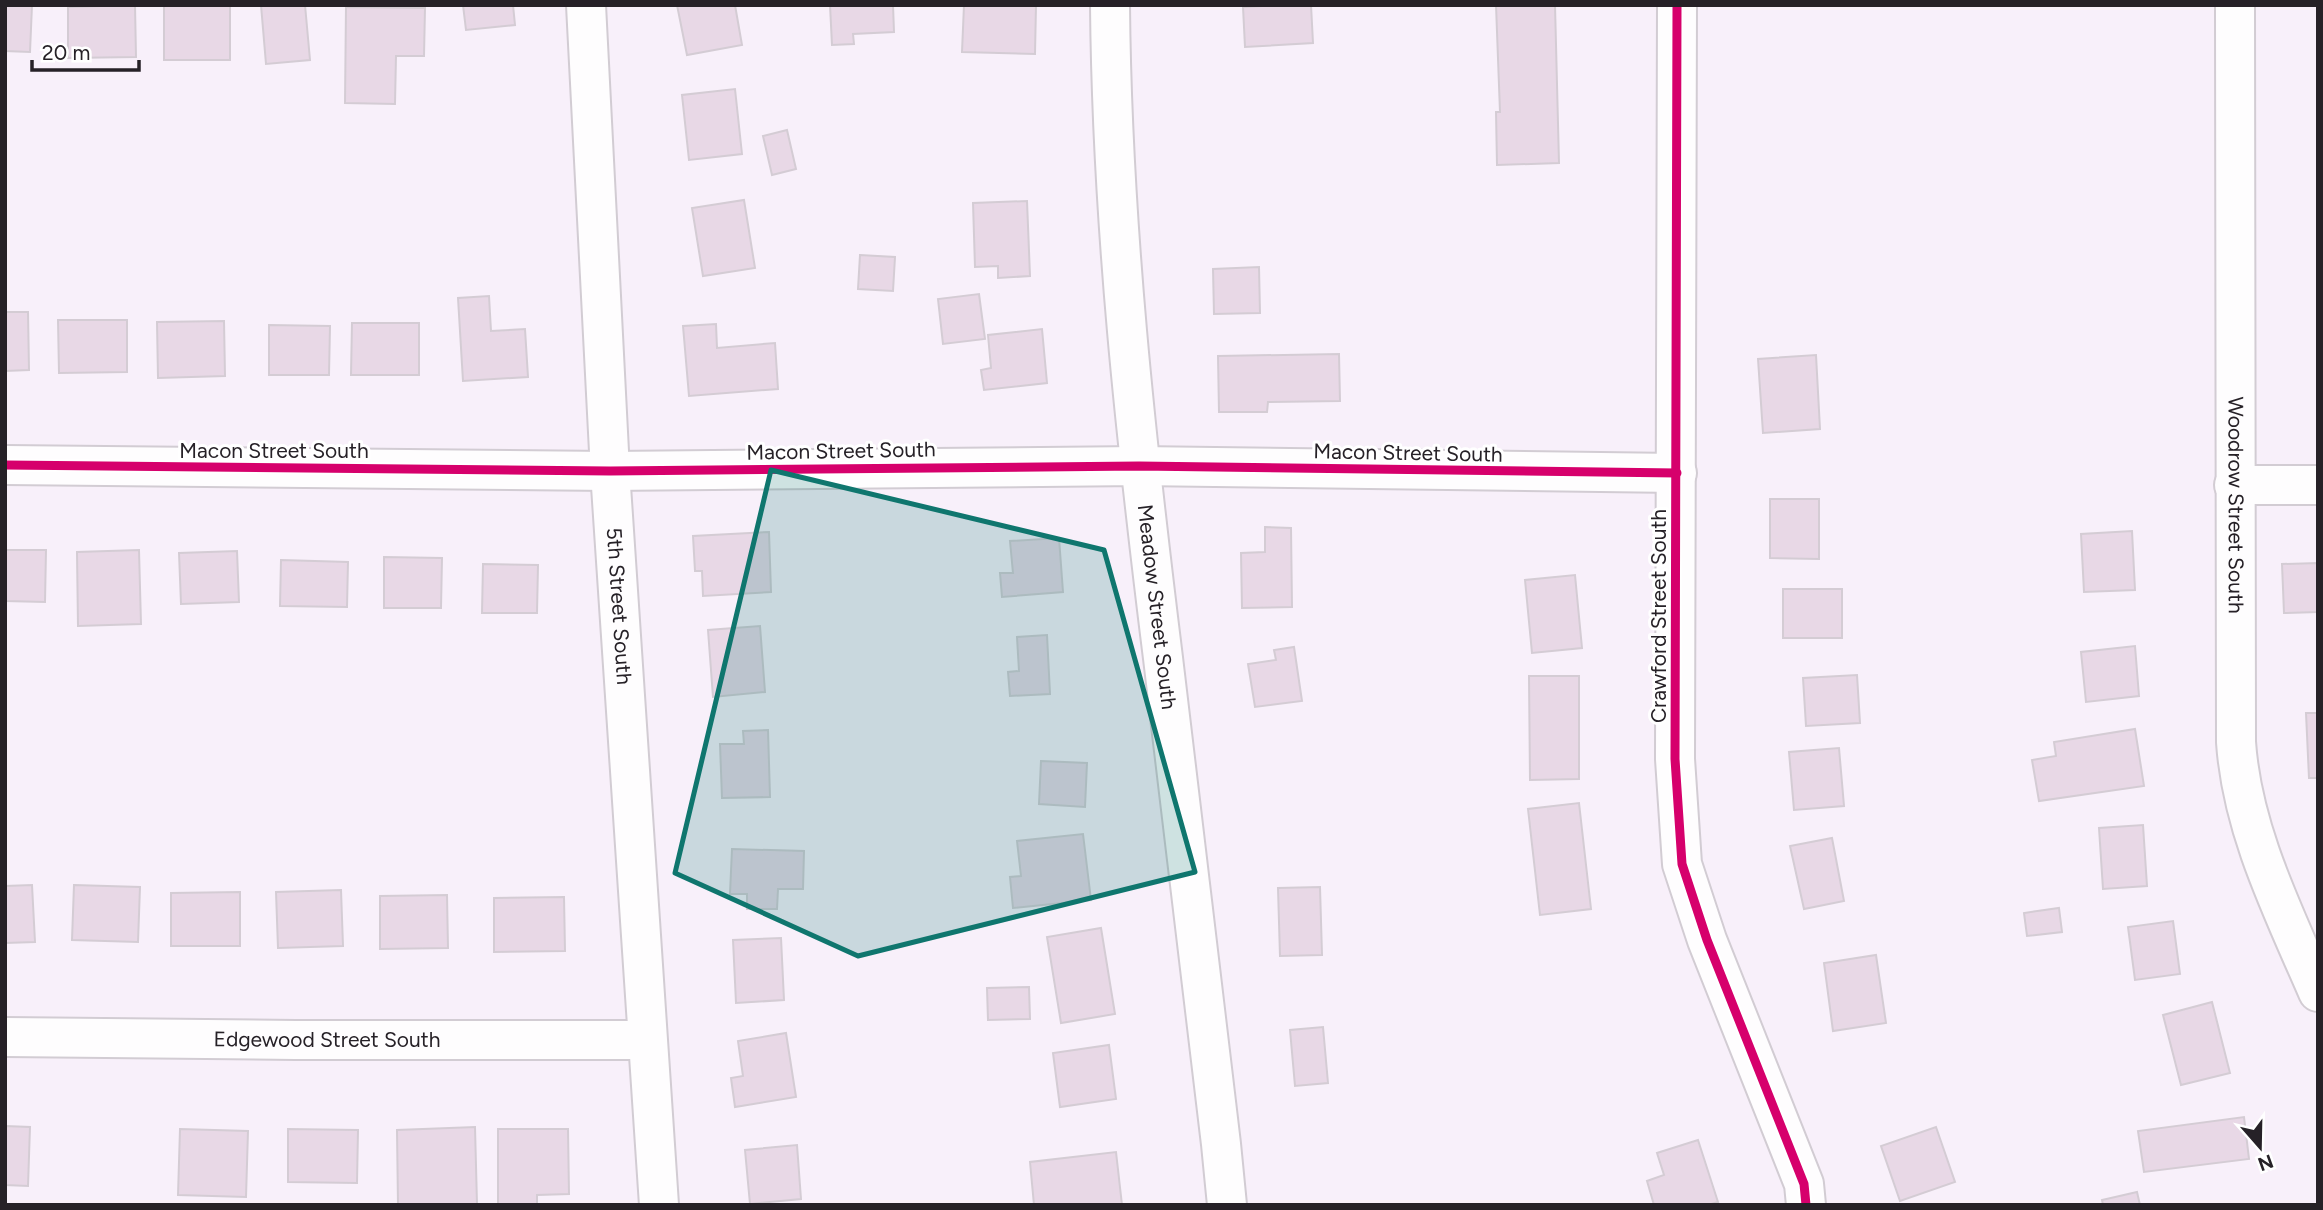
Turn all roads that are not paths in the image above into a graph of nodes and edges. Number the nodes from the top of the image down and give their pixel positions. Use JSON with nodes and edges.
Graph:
{"nodes":[{"id":1,"x":586,"y":5,"type":"edge"},
{"id":2,"x":1110,"y":5,"type":"edge"},
{"id":3,"x":1677,"y":5,"type":"edge"},
{"id":4,"x":2235,"y":5,"type":"edge"},
{"id":5,"x":5,"y":465,"type":"edge"},
{"id":6,"x":1139,"y":466,"type":"junction"},
{"id":7,"x":610,"y":471,"type":"junction"},
{"id":8,"x":1677,"y":473,"type":"junction"},
{"id":9,"x":2234,"y":485,"type":"junction"},
{"id":10,"x":2318,"y":485,"type":"edge"},
{"id":11,"x":2318,"y":992,"type":"edge"},
{"id":12,"x":5,"y":1037,"type":"edge"},
{"id":13,"x":647,"y":1040,"type":"junction"},
{"id":14,"x":659,"y":1205,"type":"edge"},
{"id":15,"x":1227,"y":1205,"type":"edge"},
{"id":16,"x":1806,"y":1205,"type":"edge"}],
"edges":[{"from":1,"to":7,"type":"street","name":"5th Street South"},
{"from":2,"to":6,"type":"street","name":"Meadow Street South"},
{"from":3,"to":8,"type":"street","name":"Crawford Street South"},
{"from":4,"to":9,"type":"street","name":"Woodrow Street South"},
{"from":5,"to":7,"type":"street","name":"Macon Street South"},
{"from":6,"to":7,"type":"street","name":"Macon Street South"},
{"from":6,"to":8,"type":"street","name":"Macon Street South"},
{"from":6,"to":15,"type":"street","name":"Meadow Street South"},
{"from":7,"to":13,"type":"street","name":"5th Street South"},
{"from":8,"to":16,"type":"street","name":"Crawford Street South"},
{"from":9,"to":10,"type":"street"},
{"from":9,"to":11,"type":"street","name":"Woodrow Street South"},
{"from":12,"to":13,"type":"street","name":"Edgewood Street South"},
{"from":13,"to":14,"type":"street","name":"5th Street South"}]}
